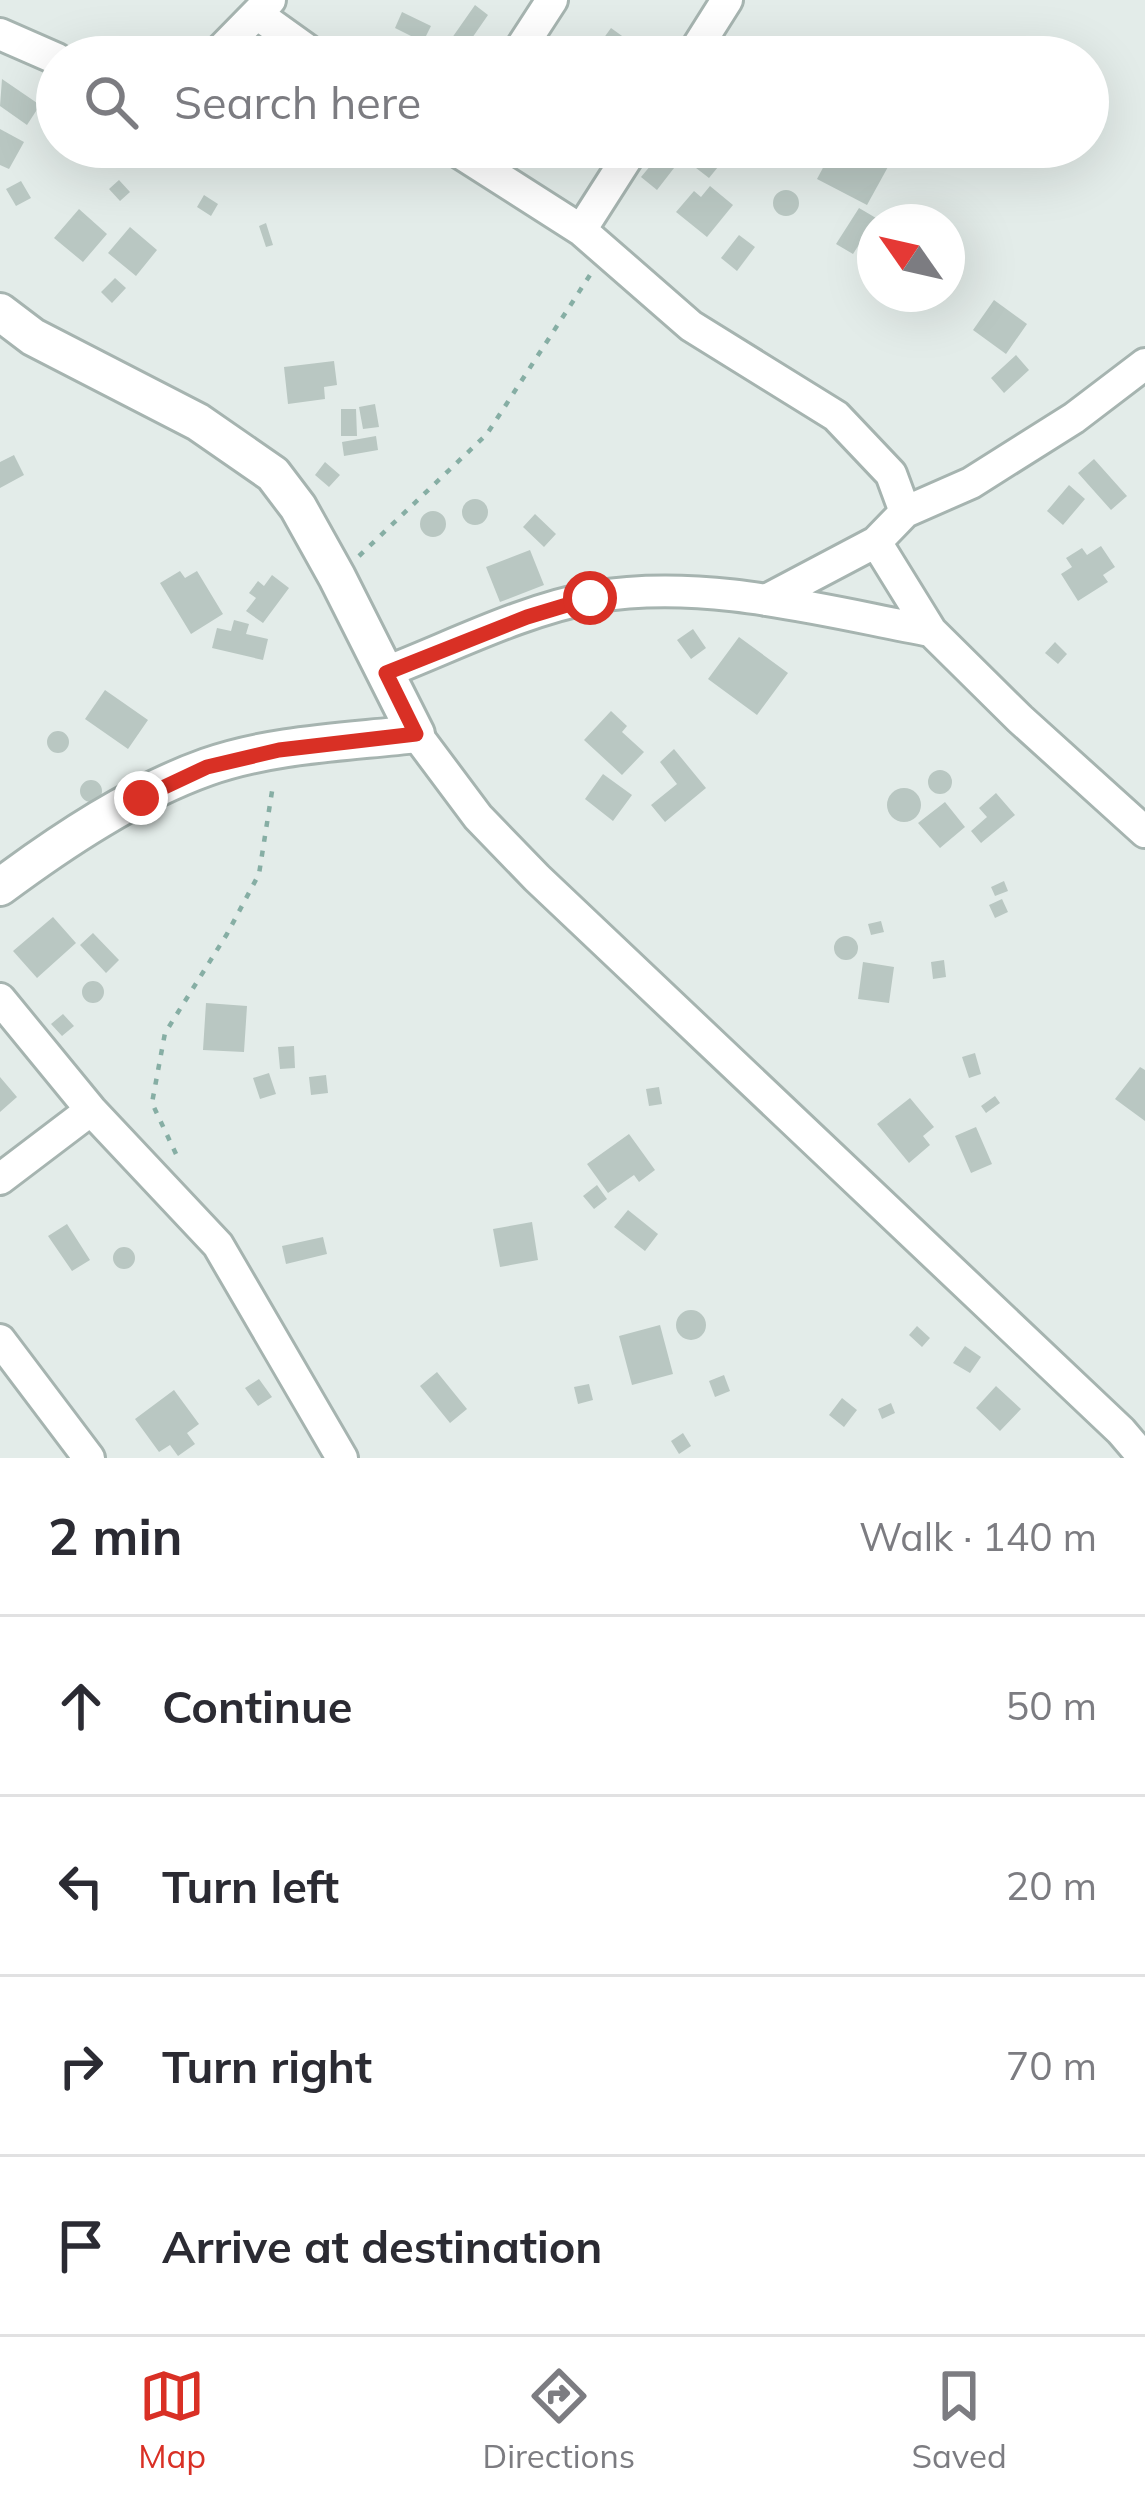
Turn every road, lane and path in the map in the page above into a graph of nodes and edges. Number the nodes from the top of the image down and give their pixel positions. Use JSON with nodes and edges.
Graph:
{"nodes":[{"id":1,"x":552,"y":0,"type":"edge"},
{"id":2,"x":727,"y":0,"type":"edge"},
{"id":3,"x":264,"y":7,"type":"edge"},
{"id":4,"x":0,"y":34,"type":"edge"},
{"id":5,"x":235,"y":36,"type":"edge"},
{"id":6,"x":295,"y":36,"type":"edge"},
{"id":7,"x":528,"y":36,"type":"edge"},
{"id":8,"x":704,"y":36,"type":"edge"},
{"id":9,"x":36,"y":50,"type":"edge"},
{"id":10,"x":484,"y":168,"type":"edge"},
{"id":11,"x":621,"y":168,"type":"edge"},
{"id":12,"x":581,"y":230,"type":"junction"},
{"id":13,"x":606,"y":250,"type":"junction"},
{"id":14,"x":0,"y":312,"type":"edge"},
{"id":15,"x":1145,"y":364,"type":"edge"},
{"id":16,"x":905,"y":512,"type":"junction"},
{"id":17,"x":876,"y":542,"type":"junction"},
{"id":18,"x":337,"y":577,"type":"junction"},
{"id":19,"x":766,"y":600,"type":"junction"},
{"id":20,"x":932,"y":631,"type":"junction"},
{"id":21,"x":386,"y":673,"type":"junction"},
{"id":22,"x":416,"y":734,"type":"junction"},
{"id":23,"x":279,"y":750,"type":"junction"},
{"id":24,"x":1145,"y":832,"type":"edge"},
{"id":25,"x":0,"y":887,"type":"edge"},
{"id":26,"x":0,"y":999,"type":"edge"},
{"id":27,"x":91,"y":1110,"type":"junction"},
{"id":28,"x":183,"y":1169,"type":"dead end"},
{"id":29,"x":0,"y":1180,"type":"edge"},
{"id":30,"x":0,"y":1340,"type":"edge"},
{"id":31,"x":89,"y":1458,"type":"edge"},
{"id":32,"x":342,"y":1458,"type":"edge"},
{"id":33,"x":1144,"y":1458,"type":"edge"}],
"edges":[{"from":1,"to":7,"type":"street"},
{"from":2,"to":8,"type":"street"},
{"from":3,"to":5,"type":"street"},
{"from":3,"to":6,"type":"street"},
{"from":4,"to":9,"type":"street"},
{"from":10,"to":12,"type":"street"},
{"from":11,"to":12,"type":"street"},
{"from":12,"to":13,"type":"street"},
{"from":13,"to":16,"type":"street"},
{"from":13,"to":18,"type":"path"},
{"from":14,"to":18,"type":"street"},
{"from":15,"to":16,"type":"street"},
{"from":16,"to":17,"type":"street"},
{"from":17,"to":19,"type":"street"},
{"from":17,"to":20,"type":"street"},
{"from":18,"to":21,"type":"street"},
{"from":19,"to":20,"type":"street"},
{"from":19,"to":21,"type":"street"},
{"from":20,"to":24,"type":"street"},
{"from":21,"to":22,"type":"street"},
{"from":22,"to":23,"type":"street"},
{"from":22,"to":33,"type":"street"},
{"from":23,"to":25,"type":"street"},
{"from":23,"to":28,"type":"path"},
{"from":26,"to":27,"type":"street"},
{"from":27,"to":29,"type":"street"},
{"from":27,"to":32,"type":"street"},
{"from":30,"to":31,"type":"street"}]}
